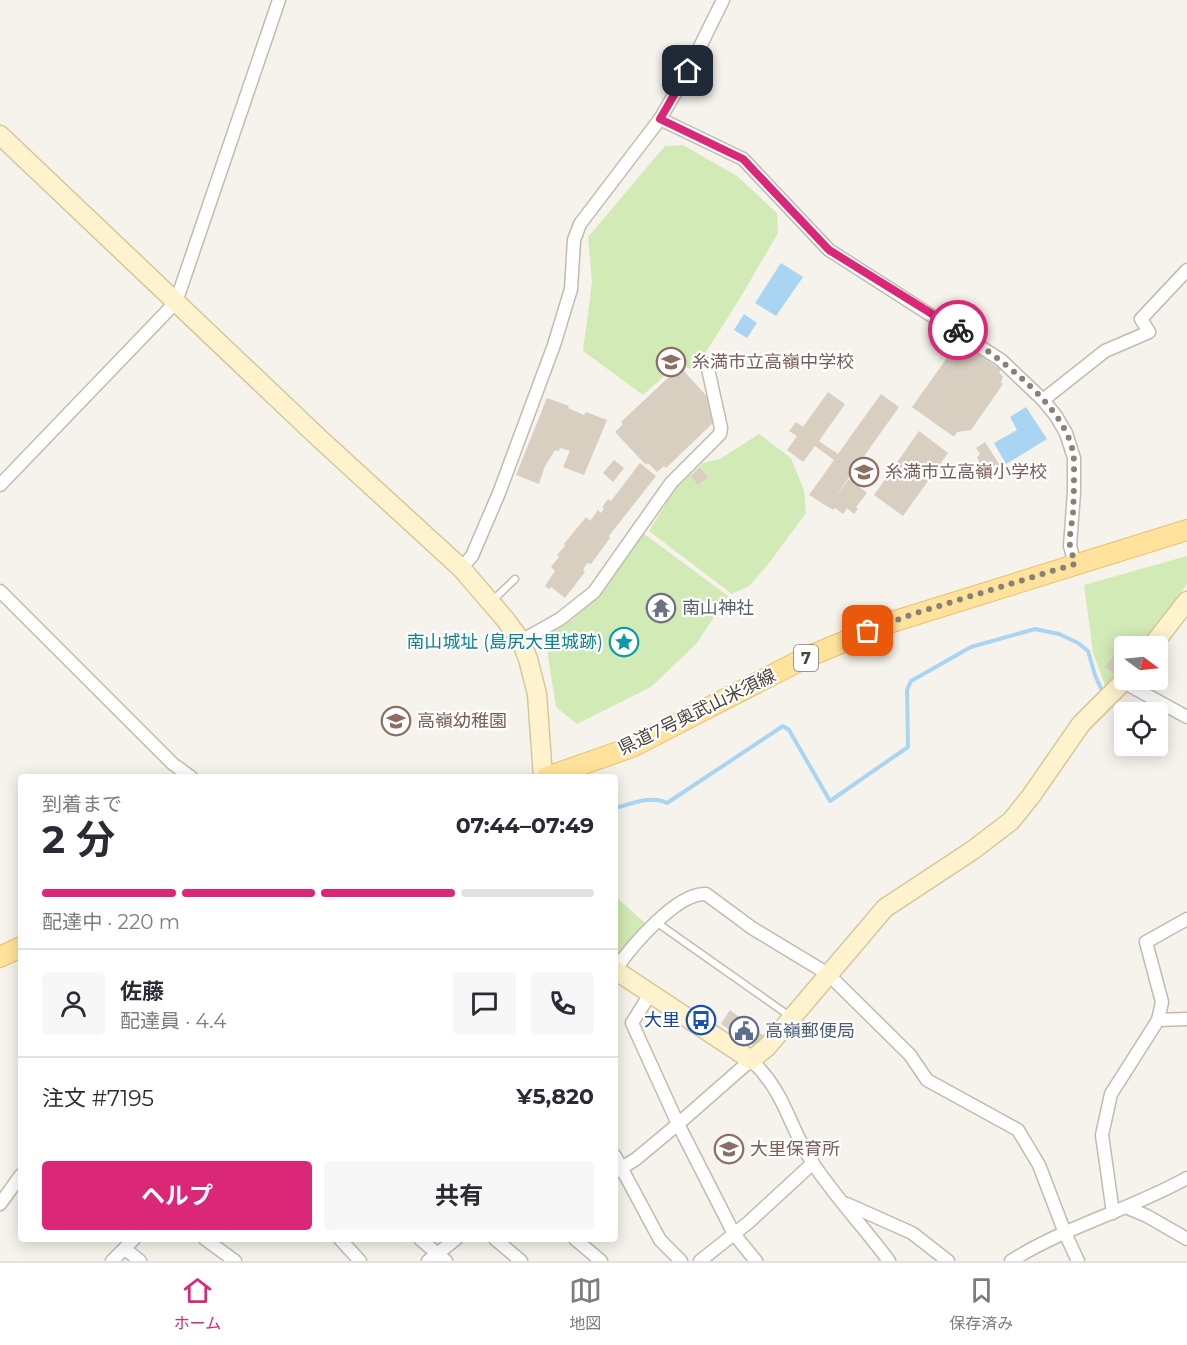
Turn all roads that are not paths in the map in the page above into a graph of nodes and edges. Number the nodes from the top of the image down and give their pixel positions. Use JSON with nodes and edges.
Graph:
{"nodes":[{"id":1,"x":279,"y":0,"type":"edge"},
{"id":2,"x":723,"y":0,"type":"edge"},
{"id":3,"x":660,"y":119,"type":"junction"},
{"id":4,"x":0,"y":135,"type":"edge"},
{"id":5,"x":1187,"y":270,"type":"edge"},
{"id":6,"x":176,"y":302,"type":"junction"},
{"id":7,"x":707,"y":364,"type":"dead end"},
{"id":8,"x":1043,"y":400,"type":"junction"},
{"id":9,"x":0,"y":485,"type":"edge"},
{"id":10,"x":1187,"y":530,"type":"edge"},
{"id":11,"x":1075,"y":564,"type":"junction"},
{"id":12,"x":461,"y":568,"type":"junction"},
{"id":13,"x":515,"y":579,"type":"dead end"},
{"id":14,"x":0,"y":591,"type":"edge"},
{"id":15,"x":1187,"y":601,"type":"edge"},
{"id":16,"x":491,"y":602,"type":"junction"},
{"id":17,"x":1160,"y":636,"type":"edge"},
{"id":18,"x":520,"y":641,"type":"junction"},
{"id":19,"x":1115,"y":690,"type":"edge"},
{"id":20,"x":1140,"y":690,"type":"edge"},
{"id":21,"x":1187,"y":717,"type":"edge"},
{"id":22,"x":187,"y":774,"type":"edge"},
{"id":23,"x":545,"y":774,"type":"edge"},
{"id":24,"x":554,"y":774,"type":"edge"},
{"id":25,"x":1187,"y":919,"type":"edge"},
{"id":26,"x":656,"y":922,"type":"junction"},
{"id":27,"x":18,"y":948,"type":"edge"},
{"id":28,"x":0,"y":957,"type":"edge"},
{"id":29,"x":618,"y":966,"type":"edge"},
{"id":30,"x":618,"y":972,"type":"edge"},
{"id":31,"x":828,"y":974,"type":"junction"},
{"id":32,"x":650,"y":994,"type":"junction"},
{"id":33,"x":792,"y":1017,"type":"junction"},
{"id":34,"x":1187,"y":1019,"type":"edge"},
{"id":35,"x":1158,"y":1020,"type":"junction"},
{"id":36,"x":751,"y":1060,"type":"junction"},
{"id":37,"x":678,"y":1124,"type":"junction"},
{"id":38,"x":813,"y":1163,"type":"junction"},
{"id":39,"x":618,"y":1170,"type":"edge"},
{"id":40,"x":1187,"y":1178,"type":"edge"},
{"id":41,"x":18,"y":1179,"type":"edge"},
{"id":42,"x":843,"y":1202,"type":"junction"},
{"id":43,"x":0,"y":1204,"type":"edge"},
{"id":44,"x":1128,"y":1208,"type":"junction"},
{"id":45,"x":1113,"y":1213,"type":"junction"},
{"id":46,"x":1065,"y":1233,"type":"junction"},
{"id":47,"x":734,"y":1234,"type":"junction"},
{"id":48,"x":1187,"y":1239,"type":"edge"},
{"id":49,"x":131,"y":1242,"type":"edge"},
{"id":50,"x":209,"y":1242,"type":"edge"},
{"id":51,"x":342,"y":1242,"type":"edge"},
{"id":52,"x":423,"y":1242,"type":"edge"},
{"id":53,"x":453,"y":1242,"type":"edge"},
{"id":54,"x":499,"y":1242,"type":"edge"},
{"id":55,"x":579,"y":1242,"type":"edge"},
{"id":56,"x":125,"y":1249,"type":"junction"},
{"id":57,"x":437,"y":1258,"type":"edge"},
{"id":58,"x":1017,"y":1259,"type":"edge"},
{"id":59,"x":112,"y":1261,"type":"edge"},
{"id":60,"x":140,"y":1261,"type":"edge"},
{"id":61,"x":234,"y":1261,"type":"edge"},
{"id":62,"x":360,"y":1261,"type":"edge"},
{"id":63,"x":521,"y":1261,"type":"edge"},
{"id":64,"x":601,"y":1261,"type":"edge"},
{"id":65,"x":681,"y":1261,"type":"edge"},
{"id":66,"x":700,"y":1261,"type":"edge"},
{"id":67,"x":756,"y":1261,"type":"edge"},
{"id":68,"x":889,"y":1261,"type":"edge"},
{"id":69,"x":948,"y":1261,"type":"edge"},
{"id":70,"x":1078,"y":1261,"type":"edge"}],
"edges":[{"from":1,"to":6,"type":"street"},
{"from":2,"to":3,"type":"street"},
{"from":3,"to":8,"type":"street"},
{"from":3,"to":12,"type":"street"},
{"from":4,"to":6,"type":"street"},
{"from":5,"to":8,"type":"street"},
{"from":6,"to":9,"type":"street"},
{"from":6,"to":12,"type":"street"},
{"from":7,"to":18,"type":"street"},
{"from":8,"to":11,"type":"street"},
{"from":10,"to":11,"type":"main road","name":"県道7号奥武山米須線","number":"7"},
{"from":11,"to":24,"type":"main road","name":"県道7号奥武山米須線","number":"7"},
{"from":12,"to":16,"type":"street"},
{"from":13,"to":16,"type":"lane"},
{"from":14,"to":22,"type":"street"},
{"from":15,"to":17,"type":"street"},
{"from":16,"to":18,"type":"street"},
{"from":18,"to":23,"type":"street"},
{"from":19,"to":31,"type":"street"},
{"from":20,"to":21,"type":"street"},
{"from":25,"to":35,"type":"street"},
{"from":26,"to":29,"type":"street"},
{"from":26,"to":31,"type":"street"},
{"from":26,"to":33,"type":"lane"},
{"from":27,"to":28,"type":"main road"},
{"from":30,"to":32,"type":"street"},
{"from":31,"to":33,"type":"street"},
{"from":31,"to":46,"type":"street"},
{"from":32,"to":36,"type":"street"},
{"from":32,"to":37,"type":"street"},
{"from":33,"to":36,"type":"street"},
{"from":34,"to":35,"type":"street"},
{"from":35,"to":45,"type":"street"},
{"from":36,"to":37,"type":"street"},
{"from":36,"to":38,"type":"street"},
{"from":37,"to":39,"type":"street"},
{"from":37,"to":47,"type":"street"},
{"from":38,"to":42,"type":"street"},
{"from":38,"to":47,"type":"street"},
{"from":39,"to":65,"type":"street"},
{"from":40,"to":44,"type":"street"},
{"from":41,"to":43,"type":"street"},
{"from":42,"to":68,"type":"street"},
{"from":42,"to":69,"type":"street"},
{"from":44,"to":45,"type":"street"},
{"from":44,"to":48,"type":"street"},
{"from":45,"to":46,"type":"street"},
{"from":46,"to":58,"type":"street"},
{"from":46,"to":70,"type":"street"},
{"from":47,"to":66,"type":"street"},
{"from":47,"to":67,"type":"street"},
{"from":49,"to":56,"type":"street"},
{"from":50,"to":61,"type":"street"},
{"from":51,"to":62,"type":"street"},
{"from":52,"to":57,"type":"street"},
{"from":53,"to":57,"type":"street"},
{"from":54,"to":63,"type":"street"},
{"from":55,"to":64,"type":"street"},
{"from":56,"to":59,"type":"street"},
{"from":56,"to":60,"type":"street"}]}
